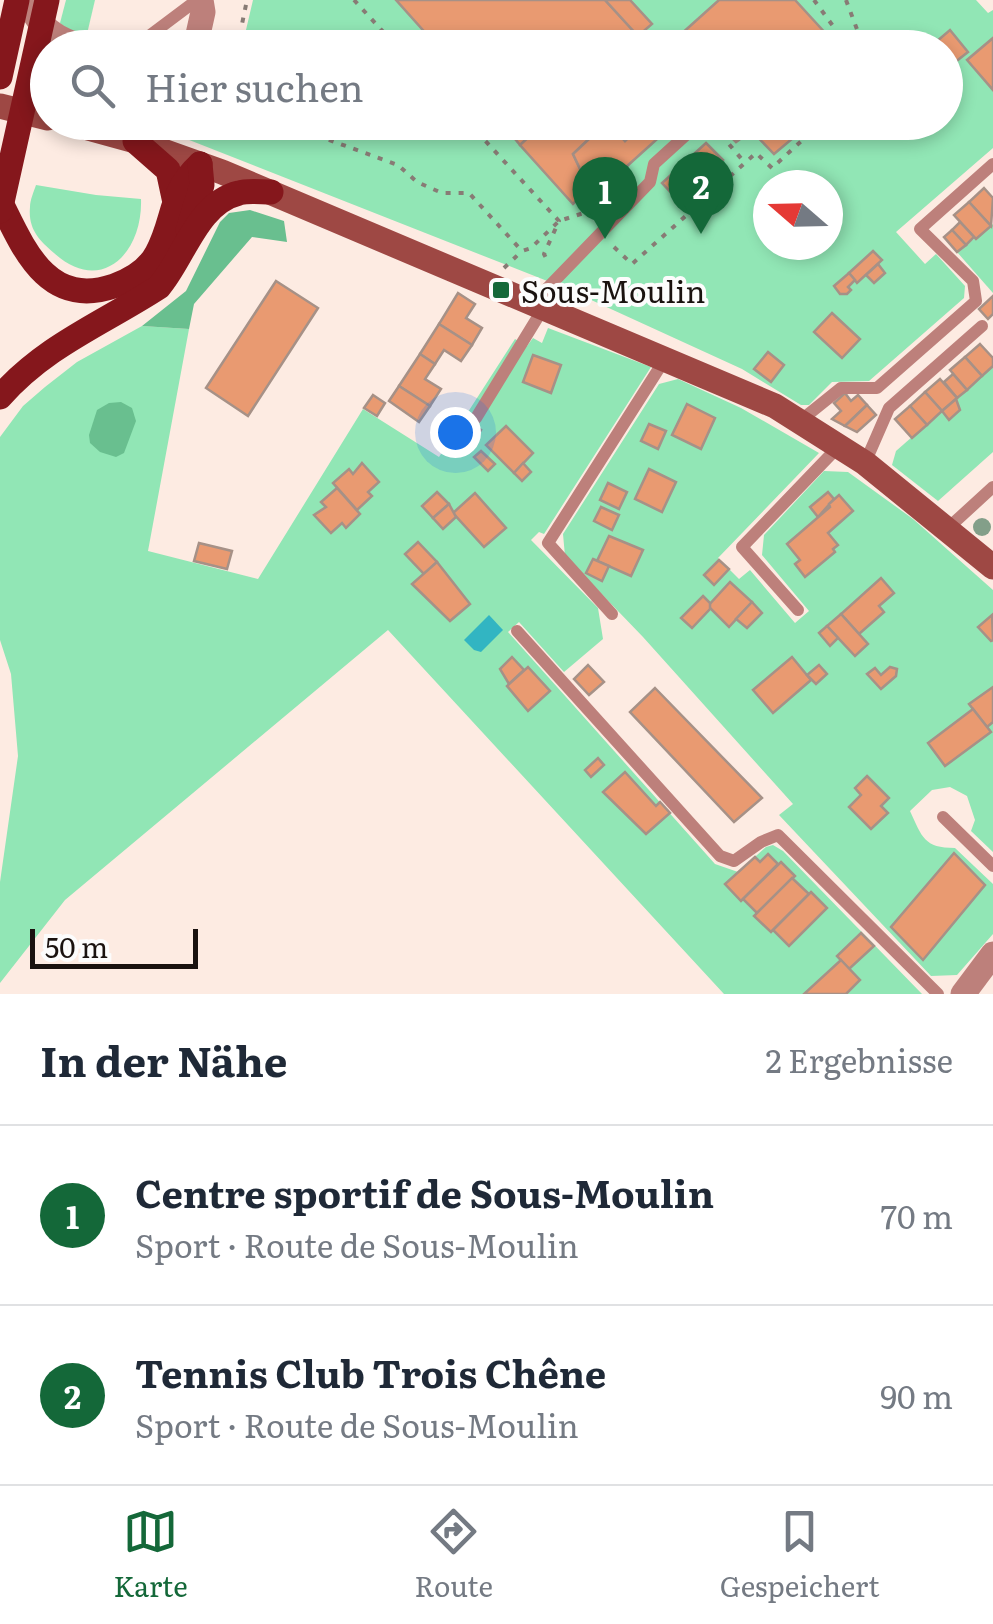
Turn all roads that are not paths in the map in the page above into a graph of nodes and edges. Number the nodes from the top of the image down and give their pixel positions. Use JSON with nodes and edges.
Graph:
{"nodes":[{"id":1,"x":18,"y":0,"type":"edge"},
{"id":2,"x":202,"y":3,"type":"edge"},
{"id":3,"x":40,"y":8,"type":"edge"},
{"id":4,"x":0,"y":17,"type":"edge"},
{"id":5,"x":55,"y":30,"type":"edge"},
{"id":6,"x":160,"y":30,"type":"edge"},
{"id":7,"x":198,"y":30,"type":"edge"},
{"id":8,"x":6,"y":48,"type":"junction"},
{"id":9,"x":30,"y":65,"type":"edge"},
{"id":10,"x":0,"y":76,"type":"edge"},
{"id":11,"x":0,"y":106,"type":"edge"},
{"id":12,"x":30,"y":110,"type":"edge"},
{"id":13,"x":30,"y":114,"type":"edge"},
{"id":14,"x":19,"y":127,"type":"junction"},
{"id":15,"x":132,"y":140,"type":"edge"},
{"id":16,"x":680,"y":140,"type":"edge"},
{"id":17,"x":136,"y":141,"type":"junction"},
{"id":18,"x":200,"y":164,"type":"junction"},
{"id":19,"x":993,"y":164,"type":"edge"},
{"id":20,"x":270,"y":192,"type":"junction"},
{"id":21,"x":174,"y":198,"type":"junction"},
{"id":22,"x":1,"y":208,"type":"edge"},
{"id":23,"x":184,"y":249,"type":"junction"},
{"id":24,"x":539,"y":305,"type":"junction"},
{"id":25,"x":982,"y":326,"type":"dead end"},
{"id":26,"x":666,"y":357,"type":"junction"},
{"id":27,"x":0,"y":397,"type":"edge"},
{"id":28,"x":476,"y":418,"type":"dead end"},
{"id":29,"x":800,"y":422,"type":"junction"},
{"id":30,"x":840,"y":446,"type":"junction"},
{"id":31,"x":864,"y":463,"type":"junction"},
{"id":32,"x":993,"y":488,"type":"edge"},
{"id":33,"x":947,"y":529,"type":"junction"},
{"id":34,"x":993,"y":567,"type":"edge"},
{"id":35,"x":798,"y":610,"type":"dead end"},
{"id":36,"x":612,"y":614,"type":"dead end"},
{"id":37,"x":517,"y":631,"type":"dead end"},
{"id":38,"x":943,"y":816,"type":"dead end"},
{"id":39,"x":993,"y":866,"type":"edge"},
{"id":40,"x":993,"y":954,"type":"edge"},
{"id":41,"x":938,"y":994,"type":"edge"},
{"id":42,"x":963,"y":994,"type":"edge"}],
"edges":[{"from":1,"to":8,"type":"main road"},
{"from":2,"to":6,"type":"lane"},
{"from":2,"to":7,"type":"street"},
{"from":3,"to":5,"type":"street"},
{"from":4,"to":8,"type":"main road"},
{"from":8,"to":10,"type":"main road"},
{"from":9,"to":14,"type":"main road"},
{"from":11,"to":13,"type":"main road"},
{"from":12,"to":14,"type":"main road"},
{"from":14,"to":22,"type":"main road"},
{"from":15,"to":17,"type":"main road"},
{"from":16,"to":24,"type":"lane"},
{"from":17,"to":18,"type":"main road"},
{"from":17,"to":21,"type":"main road"},
{"from":18,"to":20,"type":"main road"},
{"from":18,"to":21,"type":"main road"},
{"from":18,"to":23,"type":"main road"},
{"from":19,"to":29,"type":"lane"},
{"from":20,"to":23,"type":"main road"},
{"from":20,"to":24,"type":"main road"},
{"from":21,"to":22,"type":"main road"},
{"from":23,"to":27,"type":"main road"},
{"from":24,"to":26,"type":"main road"},
{"from":24,"to":28,"type":"lane"},
{"from":25,"to":31,"type":"lane"},
{"from":26,"to":29,"type":"main road"},
{"from":26,"to":36,"type":"lane"},
{"from":29,"to":30,"type":"main road"},
{"from":30,"to":31,"type":"main road"},
{"from":30,"to":35,"type":"lane"},
{"from":31,"to":33,"type":"main road"},
{"from":32,"to":33,"type":"lane"},
{"from":33,"to":34,"type":"main road"},
{"from":37,"to":41,"type":"lane"},
{"from":38,"to":39,"type":"lane"},
{"from":40,"to":42,"type":"street"}]}
